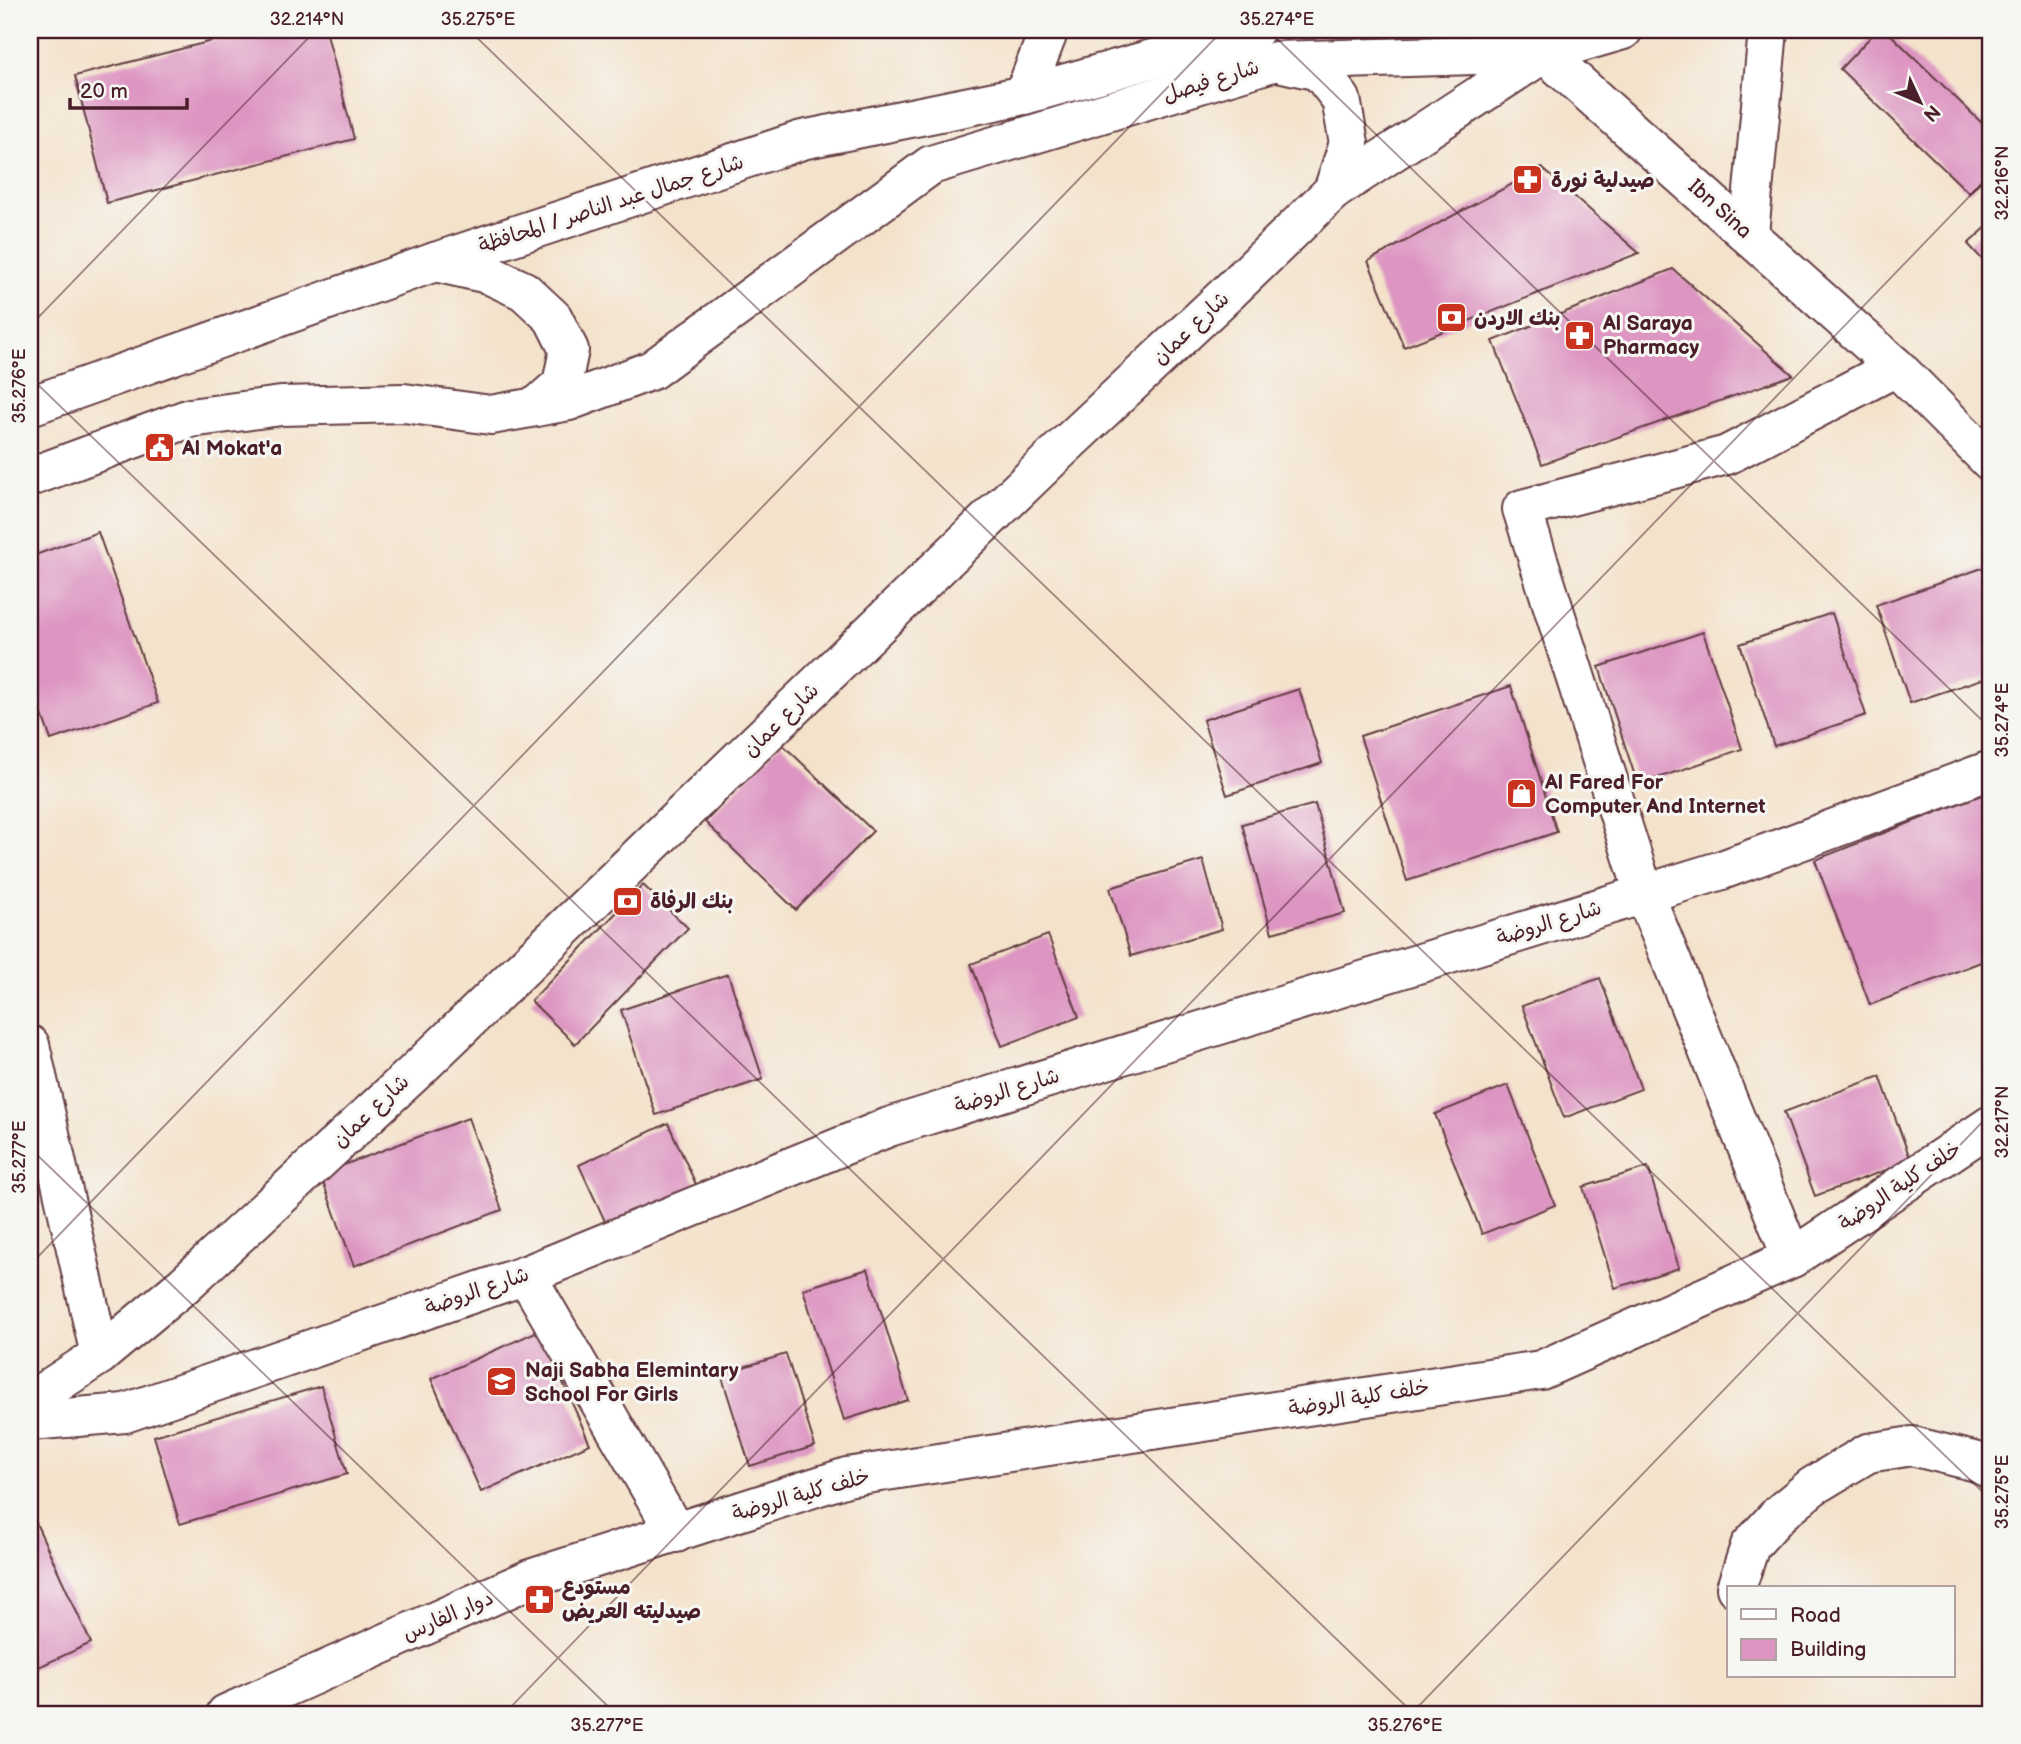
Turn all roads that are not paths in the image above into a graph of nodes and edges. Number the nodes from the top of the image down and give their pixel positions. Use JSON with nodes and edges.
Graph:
{"nodes":[{"id":1,"x":1049,"y":30,"type":"edge"},
{"id":2,"x":1255,"y":30,"type":"edge"},
{"id":3,"x":1623,"y":30,"type":"edge"},
{"id":4,"x":1768,"y":30,"type":"edge"},
{"id":5,"x":1544,"y":53,"type":"junction"},
{"id":6,"x":1276,"y":61,"type":"junction"},
{"id":7,"x":1024,"y":95,"type":"junction"},
{"id":8,"x":1334,"y":191,"type":"junction"},
{"id":9,"x":1749,"y":234,"type":"junction"},
{"id":10,"x":435,"y":262,"type":"junction"},
{"id":11,"x":1896,"y":366,"type":"junction"},
{"id":12,"x":30,"y":406,"type":"edge"},
{"id":13,"x":536,"y":407,"type":"junction"},
{"id":14,"x":1991,"y":462,"type":"edge"},
{"id":15,"x":30,"y":477,"type":"edge"},
{"id":16,"x":1991,"y":770,"type":"edge"},
{"id":17,"x":1644,"y":893,"type":"junction"},
{"id":18,"x":30,"y":1045,"type":"edge"},
{"id":19,"x":1991,"y":1125,"type":"edge"},
{"id":20,"x":1792,"y":1258,"type":"junction"},
{"id":21,"x":526,"y":1275,"type":"junction"},
{"id":22,"x":100,"y":1355,"type":"junction"},
{"id":23,"x":30,"y":1402,"type":"edge"},
{"id":24,"x":30,"y":1421,"type":"edge"},
{"id":25,"x":1991,"y":1470,"type":"edge"},
{"id":26,"x":676,"y":1533,"type":"junction"},
{"id":27,"x":1737,"y":1586,"type":"edge"},
{"id":28,"x":226,"y":1714,"type":"edge"}],
"edges":[{"from":1,"to":7,"type":"street"},
{"from":2,"to":7,"type":"street","name":"شارع جمال عبد الناصر / المحافظة"},
{"from":3,"to":5,"type":"street","name":"شارع فيصل"},
{"from":4,"to":9,"type":"street"},
{"from":5,"to":6,"type":"street","name":"شارع فيصل"},
{"from":5,"to":8,"type":"street","name":"شارع عمان"},
{"from":5,"to":9,"type":"street","name":"Ibn Sina"},
{"from":6,"to":8,"type":"street"},
{"from":6,"to":13,"type":"street","name":"شارع فيصل"},
{"from":7,"to":10,"type":"street","name":"شارع جمال عبد الناصر / المحافظة"},
{"from":8,"to":22,"type":"street","name":"شارع عمان"},
{"from":9,"to":11,"type":"street","name":"Ibn Sina"},
{"from":10,"to":12,"type":"street","name":"شارع جمال عبد الناصر / المحافظة"},
{"from":10,"to":13,"type":"street"},
{"from":11,"to":14,"type":"street","name":"Ibn Sina"},
{"from":11,"to":17,"type":"street"},
{"from":13,"to":15,"type":"street"},
{"from":16,"to":17,"type":"street","name":"شارع الروضة"},
{"from":17,"to":20,"type":"street"},
{"from":17,"to":21,"type":"street","name":"شارع الروضة"},
{"from":18,"to":22,"type":"street"},
{"from":19,"to":20,"type":"street","name":"خلف كلية الروضة"},
{"from":20,"to":26,"type":"street","name":"خلف كلية الروضة"},
{"from":21,"to":24,"type":"street","name":"شارع الروضة"},
{"from":21,"to":26,"type":"street"},
{"from":22,"to":23,"type":"street","name":"شارع عمان"},
{"from":25,"to":27,"type":"street"},
{"from":26,"to":28,"type":"street","name":"دوار الفارس"}]}
